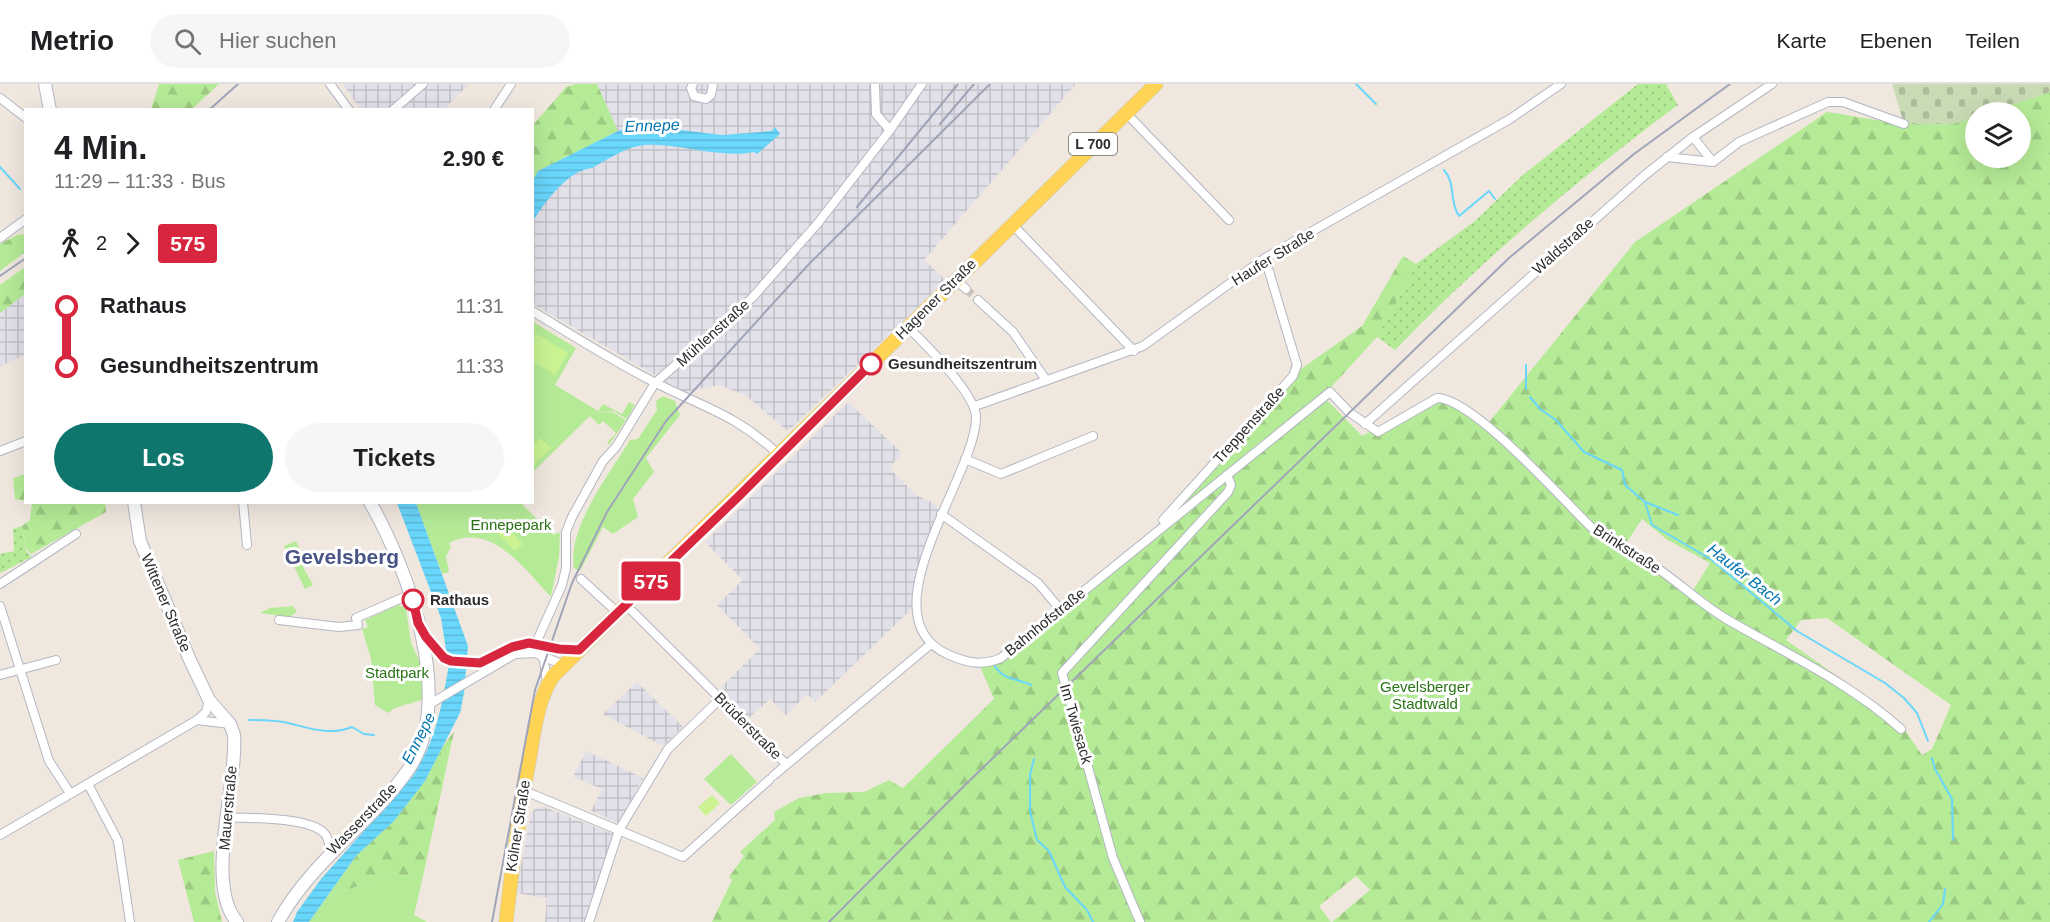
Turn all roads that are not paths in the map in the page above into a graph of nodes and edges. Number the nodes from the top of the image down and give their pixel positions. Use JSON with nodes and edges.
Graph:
{"nodes":[{"id":1,"x":45,"y":84,"type":"edge"},
{"id":2,"x":330,"y":84,"type":"edge"},
{"id":3,"x":423,"y":84,"type":"edge"},
{"id":4,"x":511,"y":84,"type":"edge"},
{"id":5,"x":693,"y":84,"type":"edge"},
{"id":6,"x":714,"y":84,"type":"edge"},
{"id":7,"x":922,"y":84,"type":"edge"},
{"id":8,"x":1156,"y":84,"type":"edge"},
{"id":9,"x":1561,"y":84,"type":"edge"},
{"id":10,"x":1772,"y":84,"type":"edge"},
{"id":11,"x":875,"y":89,"type":"edge"},
{"id":12,"x":0,"y":98,"type":"edge"},
{"id":13,"x":50,"y":108,"type":"edge"},
{"id":14,"x":348,"y":108,"type":"edge"},
{"id":15,"x":395,"y":108,"type":"edge"},
{"id":16,"x":495,"y":108,"type":"edge"},
{"id":17,"x":1127,"y":114,"type":"junction"},
{"id":18,"x":24,"y":116,"type":"edge"},
{"id":19,"x":1904,"y":124,"type":"dead end"},
{"id":20,"x":890,"y":130,"type":"junction"},
{"id":21,"x":1694,"y":136,"type":"junction"},
{"id":22,"x":1667,"y":157,"type":"junction"},
{"id":23,"x":1713,"y":162,"type":"junction"},
{"id":24,"x":1229,"y":220,"type":"dead end"},
{"id":25,"x":1012,"y":224,"type":"junction"},
{"id":26,"x":21,"y":227,"type":"edge"},
{"id":27,"x":0,"y":238,"type":"edge"},
{"id":28,"x":1265,"y":258,"type":"junction"},
{"id":29,"x":978,"y":300,"type":"tunnel mouth"},
{"id":30,"x":534,"y":312,"type":"edge"},
{"id":31,"x":909,"y":327,"type":"junction"},
{"id":32,"x":1134,"y":351,"type":"junction"},
{"id":33,"x":1046,"y":380,"type":"junction"},
{"id":34,"x":656,"y":383,"type":"junction"},
{"id":35,"x":975,"y":405,"type":"junction"},
{"id":36,"x":1365,"y":424,"type":"junction"},
{"id":37,"x":1093,"y":436,"type":"dead end"},
{"id":38,"x":24,"y":442,"type":"edge"},
{"id":39,"x":0,"y":451,"type":"edge"},
{"id":40,"x":779,"y":455,"type":"junction"},
{"id":41,"x":965,"y":459,"type":"junction"},
{"id":42,"x":1227,"y":475,"type":"junction"},
{"id":43,"x":134,"y":504,"type":"edge"},
{"id":44,"x":243,"y":504,"type":"edge"},
{"id":45,"x":371,"y":504,"type":"edge"},
{"id":46,"x":941,"y":514,"type":"junction"},
{"id":47,"x":76,"y":534,"type":"dead end"},
{"id":48,"x":1147,"y":538,"type":"junction"},
{"id":49,"x":247,"y":544,"type":"dead end"},
{"id":50,"x":581,"y":579,"type":"dead end"},
{"id":51,"x":0,"y":584,"type":"edge"},
{"id":52,"x":411,"y":594,"type":"junction"},
{"id":53,"x":0,"y":606,"type":"edge"},
{"id":54,"x":1060,"y":609,"type":"junction"},
{"id":55,"x":623,"y":610,"type":"junction"},
{"id":56,"x":279,"y":620,"type":"dead end"},
{"id":57,"x":418,"y":623,"type":"junction"},
{"id":58,"x":931,"y":644,"type":"junction"},
{"id":59,"x":536,"y":650,"type":"junction"},
{"id":60,"x":579,"y":650,"type":"junction"},
{"id":61,"x":56,"y":660,"type":"dead end"},
{"id":62,"x":563,"y":664,"type":"junction"},
{"id":63,"x":18,"y":669,"type":"junction"},
{"id":64,"x":0,"y":675,"type":"edge"},
{"id":65,"x":547,"y":686,"type":"junction"},
{"id":66,"x":720,"y":699,"type":"junction"},
{"id":67,"x":210,"y":700,"type":"junction"},
{"id":68,"x":428,"y":705,"type":"junction"},
{"id":69,"x":197,"y":720,"type":"junction"},
{"id":70,"x":230,"y":724,"type":"junction"},
{"id":71,"x":1901,"y":729,"type":"dead end"},
{"id":72,"x":534,"y":731,"type":"joint"},
{"id":73,"x":786,"y":764,"type":"junction"},
{"id":74,"x":88,"y":784,"type":"junction"},
{"id":75,"x":70,"y":793,"type":"junction"},
{"id":76,"x":523,"y":793,"type":"junction"},
{"id":77,"x":227,"y":817,"type":"junction"},
{"id":78,"x":619,"y":830,"type":"junction"},
{"id":79,"x":0,"y":836,"type":"edge"},
{"id":80,"x":331,"y":852,"type":"junction"},
{"id":81,"x":287,"y":907,"type":"junction"},
{"id":82,"x":235,"y":921,"type":"edge"},
{"id":83,"x":130,"y":922,"type":"edge"},
{"id":84,"x":278,"y":922,"type":"edge"},
{"id":85,"x":287,"y":922,"type":"edge"},
{"id":86,"x":506,"y":922,"type":"edge"},
{"id":87,"x":589,"y":922,"type":"edge"},
{"id":88,"x":1140,"y":922,"type":"edge"}],
"edges":[{"from":1,"to":13,"type":"main road"},
{"from":2,"to":14,"type":"street"},
{"from":3,"to":15,"type":"street"},
{"from":4,"to":16,"type":"street"},
{"from":5,"to":6,"type":"street"},
{"from":7,"to":20,"type":"street","name":"Mühlenstraße"},
{"from":8,"to":17,"type":"main road","name":"Hagener Straße","number":"L 700"},
{"from":9,"to":28,"type":"street","name":"Haufer Straße"},
{"from":10,"to":21,"type":"street","name":"Waldstraße"},
{"from":11,"to":20,"type":"street"},
{"from":12,"to":18,"type":"street"},
{"from":17,"to":24,"type":"street"},
{"from":17,"to":25,"type":"main road","name":"Hagener Straße","number":"L 700"},
{"from":19,"to":23,"type":"street"},
{"from":20,"to":34,"type":"street","name":"Mühlenstraße"},
{"from":21,"to":22,"type":"street","name":"Waldstraße"},
{"from":21,"to":23,"type":"street"},
{"from":22,"to":23,"type":"street"},
{"from":22,"to":36,"type":"street","name":"Waldstraße"},
{"from":25,"to":31,"type":"main road","name":"Hagener Straße","number":"L 700"},
{"from":25,"to":32,"type":"street"},
{"from":26,"to":27,"type":"street"},
{"from":28,"to":32,"type":"street","name":"Haufer Straße"},
{"from":28,"to":48,"type":"street","name":"Treppenstraße"},
{"from":29,"to":33,"type":"street"},
{"from":30,"to":34,"type":"street"},
{"from":31,"to":35,"type":"street"},
{"from":31,"to":40,"type":"main road","name":"Hagener Straße","number":"L 700"},
{"from":32,"to":33,"type":"street","name":"Haufer Straße"},
{"from":33,"to":35,"type":"street","name":"Haufer Straße"},
{"from":34,"to":40,"type":"street"},
{"from":34,"to":59,"type":"street","name":"Mühlenstraße"},
{"from":35,"to":41,"type":"street"},
{"from":36,"to":42,"type":"street","name":"Bahnhofstraße"},
{"from":36,"to":71,"type":"street","name":"Brinkstraße"},
{"from":37,"to":41,"type":"street"},
{"from":38,"to":39,"type":"street"},
{"from":40,"to":55,"type":"main road","name":"Hagener Straße","number":"L 700"},
{"from":41,"to":46,"type":"street"},
{"from":42,"to":48,"type":"street","name":"Bahnhofstraße"},
{"from":42,"to":88,"type":"street","name":"Im Twiesack"},
{"from":43,"to":67,"type":"main road","name":"Wittener Straße"},
{"from":44,"to":49,"type":"street"},
{"from":45,"to":52,"type":"main road","name":"Wasserstraße"},
{"from":46,"to":54,"type":"street"},
{"from":46,"to":58,"type":"street"},
{"from":47,"to":51,"type":"street"},
{"from":48,"to":54,"type":"street","name":"Bahnhofstraße"},
{"from":50,"to":55,"type":"street","name":"Brüderstraße"},
{"from":52,"to":56,"type":"street"},
{"from":52,"to":57,"type":"main road","name":"Wasserstraße"},
{"from":53,"to":63,"type":"street"},
{"from":54,"to":58,"type":"street","name":"Bahnhofstraße"},
{"from":55,"to":60,"type":"main road","name":"Hagener Straße","number":"L 700"},
{"from":55,"to":66,"type":"street","name":"Brüderstraße"},
{"from":57,"to":59,"type":"street"},
{"from":57,"to":68,"type":"main road","name":"Wasserstraße"},
{"from":58,"to":73,"type":"street","name":"Brüderstraße"},
{"from":59,"to":60,"type":"street"},
{"from":59,"to":62,"type":"street"},
{"from":59,"to":65,"type":"street"},
{"from":59,"to":68,"type":"street"},
{"from":60,"to":62,"type":"main road","name":"Hagener Straße","number":"L 700"},
{"from":61,"to":63,"type":"street"},
{"from":62,"to":65,"type":"main road","name":"Hagener Straße","number":"L 700"},
{"from":63,"to":64,"type":"street"},
{"from":63,"to":75,"type":"street"},
{"from":65,"to":72,"type":"main road","name":"Hagener Straße","number":"L 700"},
{"from":66,"to":73,"type":"street","name":"Brüderstraße"},
{"from":66,"to":78,"type":"street"},
{"from":67,"to":69,"type":"street"},
{"from":67,"to":70,"type":"main road"},
{"from":68,"to":80,"type":"main road","name":"Wasserstraße"},
{"from":69,"to":70,"type":"street"},
{"from":69,"to":74,"type":"street"},
{"from":70,"to":77,"type":"main road","name":"Mauerstraße"},
{"from":72,"to":76,"type":"main road","name":"Kölner Straße","number":"L 700"},
{"from":73,"to":78,"type":"street"},
{"from":74,"to":75,"type":"street"},
{"from":74,"to":83,"type":"street"},
{"from":75,"to":79,"type":"street"},
{"from":76,"to":78,"type":"street"},
{"from":76,"to":86,"type":"main road","name":"Kölner Straße","number":"L 700"},
{"from":77,"to":80,"type":"street"},
{"from":77,"to":82,"type":"main road","name":"Mauerstraße"},
{"from":78,"to":87,"type":"street"},
{"from":80,"to":81,"type":"main road","name":"Wasserstraße"},
{"from":81,"to":84,"type":"main road","name":"Wasserstraße"},
{"from":81,"to":85,"type":"main road"}]}
